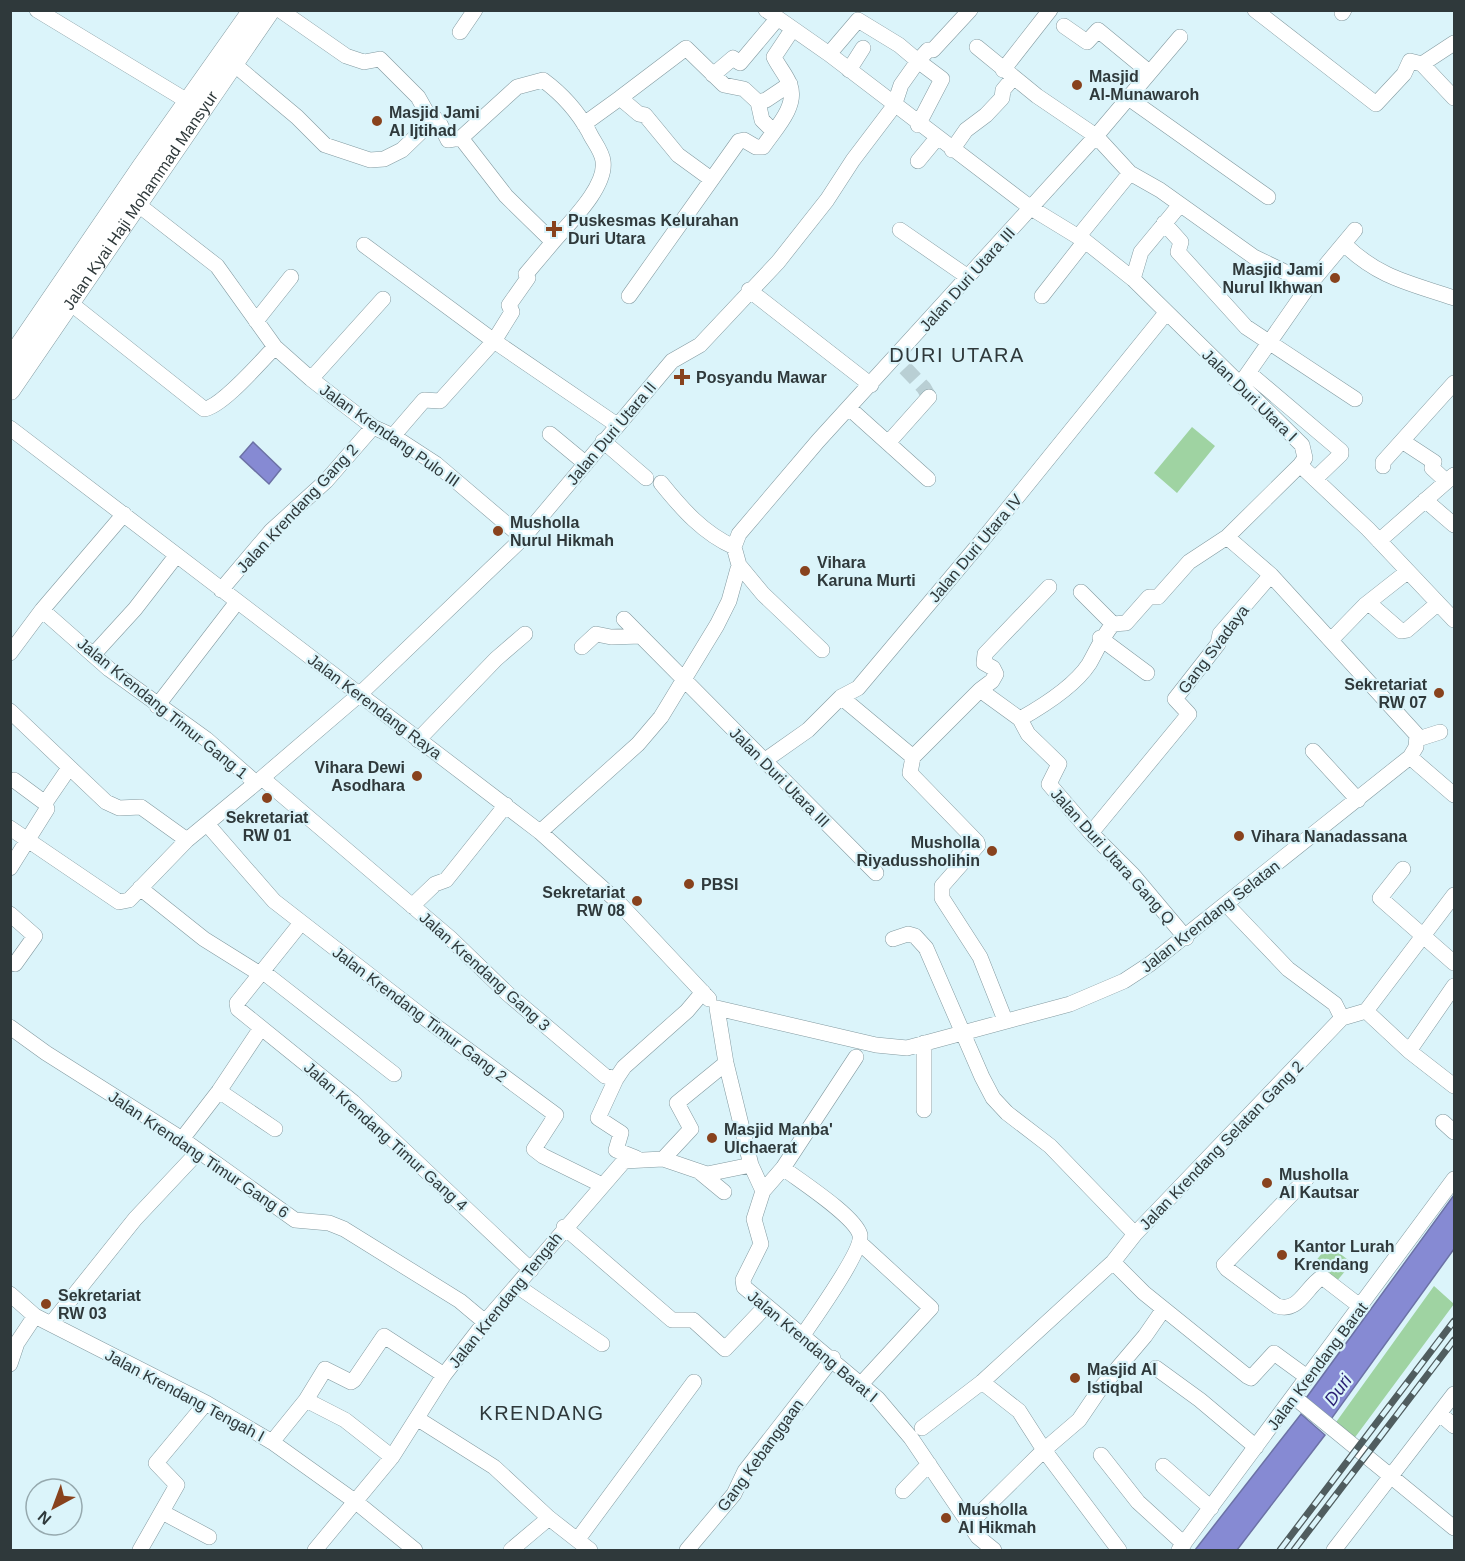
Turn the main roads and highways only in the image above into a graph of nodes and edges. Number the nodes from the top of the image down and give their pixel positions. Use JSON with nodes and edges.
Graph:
{"nodes":[{"id":1,"x":253,"y":10,"type":"edge"},
{"id":2,"x":270,"y":10,"type":"edge"},
{"id":3,"x":195,"y":106,"type":"junction"},
{"id":4,"x":71,"y":289,"type":"junction"},
{"id":5,"x":10,"y":360,"type":"edge"},
{"id":6,"x":10,"y":390,"type":"edge"}],
"edges":[{"from":1,"to":3,"type":"main road","name":"Jalan Kyai Haji Mohammad Mansyur"},
{"from":2,"to":3,"type":"main road","name":"Jalan Kyai Haji Mohammad Mansyur"},
{"from":3,"to":4,"type":"main road","name":"Jalan Kyai Haji Mohammad Mansyur"},
{"from":3,"to":4,"type":"main road","name":"Jalan Kyai Haji Mohammad Mansyur"},
{"from":4,"to":5,"type":"main road","name":"Jalan Kyai Haji Mohammad Mansyur"},
{"from":4,"to":6,"type":"main road","name":"Jalan Kyai Haji Mohammad Mansyur"}]}
